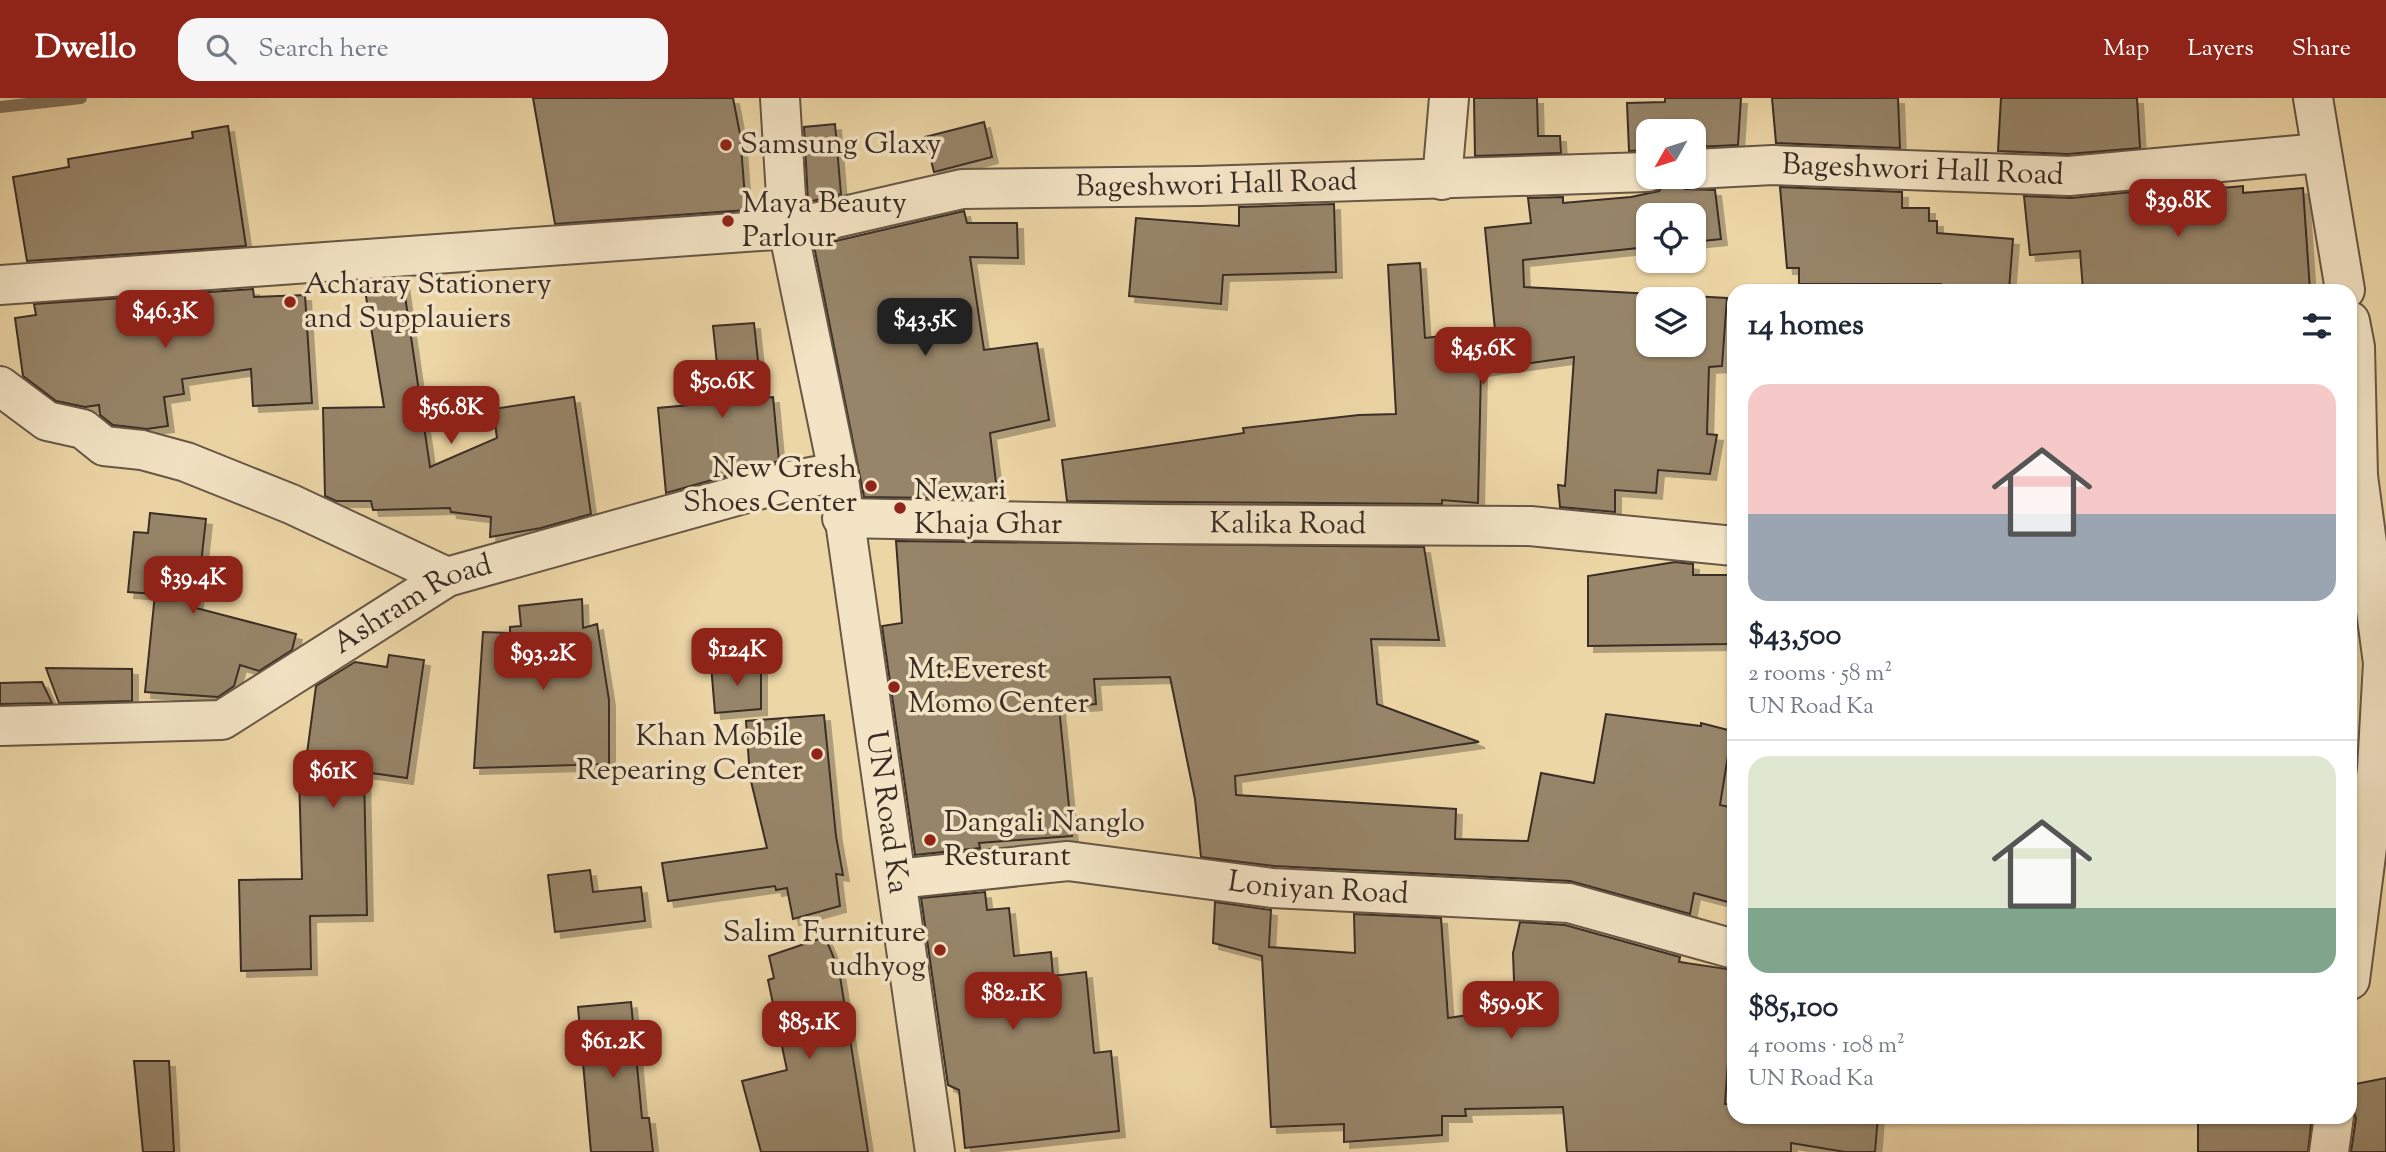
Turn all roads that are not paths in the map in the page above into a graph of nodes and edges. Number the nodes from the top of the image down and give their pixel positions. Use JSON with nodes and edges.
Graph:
{"nodes":[{"id":1,"x":780,"y":98,"type":"edge"},
{"id":2,"x":1448,"y":98,"type":"edge"},
{"id":3,"x":2312,"y":98,"type":"edge"},
{"id":4,"x":2320,"y":153,"type":"junction"},
{"id":5,"x":1706,"y":168,"type":"edge"},
{"id":6,"x":1636,"y":172,"type":"edge"},
{"id":7,"x":1442,"y":180,"type":"junction"},
{"id":8,"x":788,"y":229,"type":"junction"},
{"id":9,"x":2344,"y":284,"type":"edge"},
{"id":10,"x":0,"y":285,"type":"edge"},
{"id":11,"x":0,"y":386,"type":"edge"},
{"id":12,"x":838,"y":472,"type":"junction"},
{"id":13,"x":2357,"y":494,"type":"edge"},
{"id":14,"x":842,"y":517,"type":"junction"},
{"id":15,"x":1727,"y":545,"type":"edge"},
{"id":16,"x":447,"y":577,"type":"junction"},
{"id":17,"x":2385,"y":663,"type":"edge"},
{"id":18,"x":0,"y":726,"type":"edge"},
{"id":19,"x":897,"y":879,"type":"junction"},
{"id":20,"x":2357,"y":925,"type":"edge"},
{"id":21,"x":1727,"y":947,"type":"edge"},
{"id":22,"x":2332,"y":1124,"type":"edge"},
{"id":23,"x":935,"y":1152,"type":"edge"},
{"id":24,"x":2329,"y":1152,"type":"edge"}],
"edges":[{"from":1,"to":8,"type":"street","name":"UN Road Ka"},
{"from":2,"to":7,"type":"street"},
{"from":3,"to":4,"type":"street"},
{"from":4,"to":5,"type":"street","name":"Bageshwori Hall Road"},
{"from":4,"to":9,"type":"street"},
{"from":6,"to":7,"type":"street","name":"Bageshwori Hall Road"},
{"from":7,"to":8,"type":"street","name":"Bageshwori Hall Road"},
{"from":8,"to":10,"type":"street","name":"Bageshwori Hall Road"},
{"from":8,"to":12,"type":"street","name":"UN Road Ka"},
{"from":11,"to":16,"type":"street"},
{"from":12,"to":14,"type":"street","name":"UN Road Ka"},
{"from":12,"to":16,"type":"street","name":"Ashram Road"},
{"from":13,"to":17,"type":"street"},
{"from":14,"to":15,"type":"street","name":"Kalika Road"},
{"from":14,"to":19,"type":"street","name":"UN Road Ka"},
{"from":16,"to":18,"type":"street","name":"Ashram Road"},
{"from":17,"to":20,"type":"street"},
{"from":19,"to":21,"type":"street","name":"Loniyan Road"},
{"from":19,"to":23,"type":"street","name":"UN Road Ka"},
{"from":22,"to":24,"type":"street"}]}
